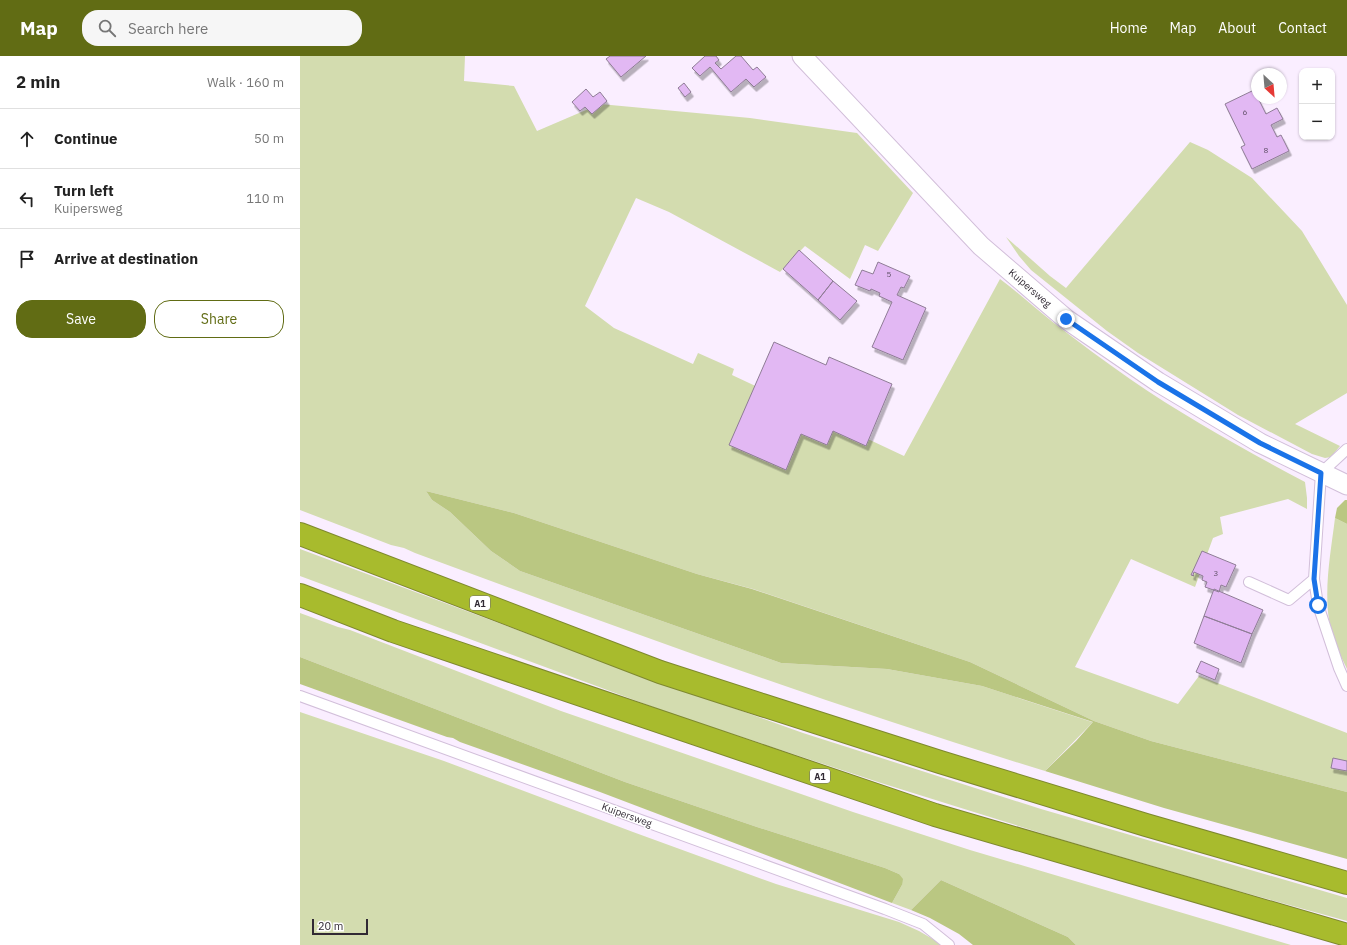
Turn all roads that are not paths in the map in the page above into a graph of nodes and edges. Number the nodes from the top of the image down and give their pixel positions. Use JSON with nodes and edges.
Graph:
{"nodes":[{"id":1,"x":802,"y":56,"type":"edge"},
{"id":2,"x":1347,"y":449,"type":"edge"},
{"id":3,"x":1321,"y":473,"type":"junction"},
{"id":4,"x":1347,"y":486,"type":"edge"},
{"id":5,"x":300,"y":534,"type":"edge"},
{"id":6,"x":1314,"y":579,"type":"junction"},
{"id":7,"x":1248,"y":582,"type":"dead end"},
{"id":8,"x":300,"y":595,"type":"edge"},
{"id":9,"x":1347,"y":686,"type":"edge"},
{"id":10,"x":300,"y":696,"type":"edge"},
{"id":11,"x":1347,"y":882,"type":"edge"},
{"id":12,"x":1347,"y":936,"type":"edge"},
{"id":13,"x":949,"y":945,"type":"edge"}],
"edges":[{"from":1,"to":3,"type":"street","name":"Kuipersweg"},
{"from":2,"to":3,"type":"lane"},
{"from":3,"to":4,"type":"street","name":"Kuipersweg"},
{"from":3,"to":6,"type":"lane"},
{"from":5,"to":11,"type":"highway","number":"A1"},
{"from":6,"to":7,"type":"lane"},
{"from":6,"to":9,"type":"lane"},
{"from":8,"to":12,"type":"highway","number":"A1"},
{"from":10,"to":13,"type":"lane","name":"Kuipersweg"}]}
